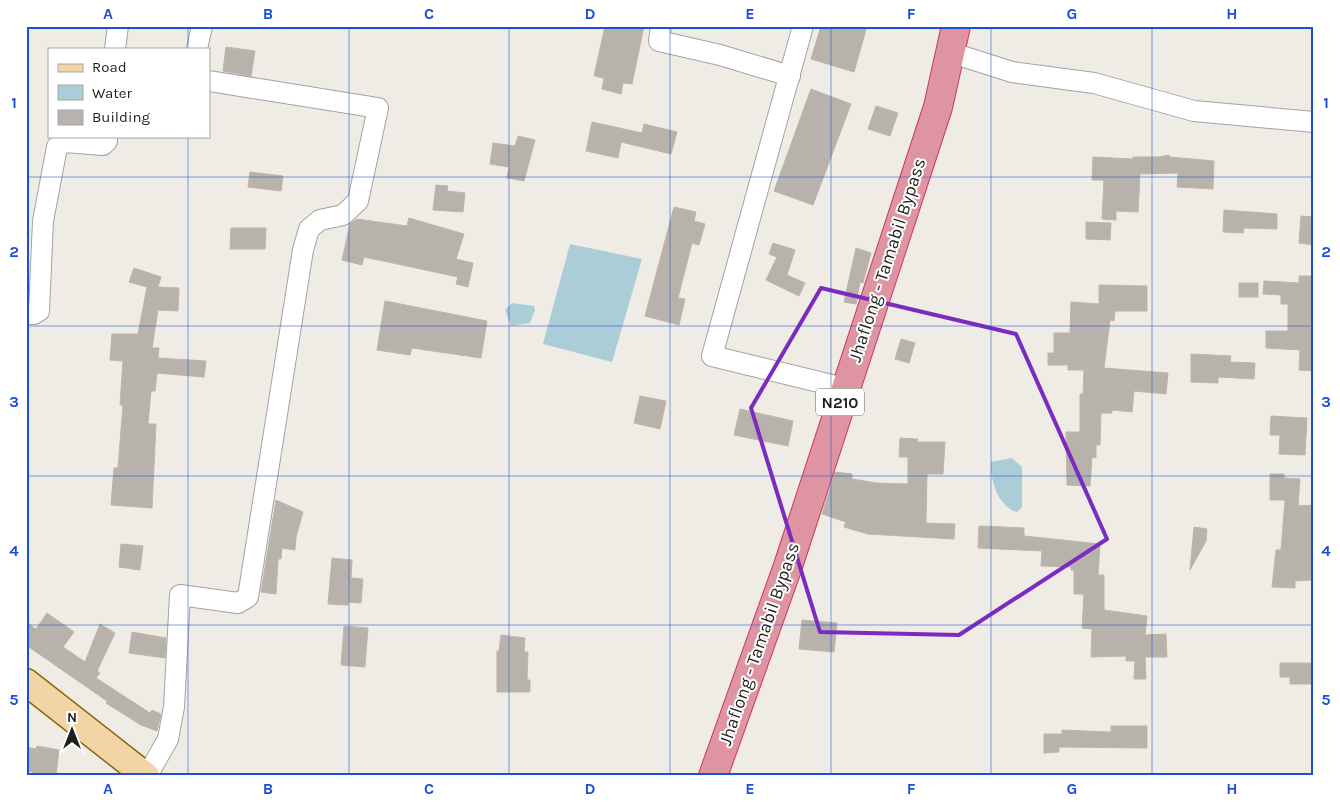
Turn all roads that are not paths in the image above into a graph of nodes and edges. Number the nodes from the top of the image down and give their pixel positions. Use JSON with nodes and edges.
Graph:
{"nodes":[{"id":1,"x":118,"y":26,"type":"edge"},
{"id":2,"x":202,"y":26,"type":"edge"},
{"id":3,"x":661,"y":26,"type":"edge"},
{"id":4,"x":804,"y":26,"type":"edge"},
{"id":5,"x":956,"y":26,"type":"edge"},
{"id":6,"x":115,"y":48,"type":"edge"},
{"id":7,"x":197,"y":48,"type":"edge"},
{"id":8,"x":949,"y":52,"type":"junction"},
{"id":9,"x":790,"y":76,"type":"junction"},
{"id":10,"x":210,"y":81,"type":"edge"},
{"id":11,"x":1314,"y":122,"type":"edge"},
{"id":12,"x":107,"y":138,"type":"edge"},
{"id":13,"x":26,"y":314,"type":"edge"},
{"id":14,"x":844,"y":388,"type":"junction"},
{"id":15,"x":26,"y":682,"type":"edge"},
{"id":16,"x":26,"y":696,"type":"edge"},
{"id":17,"x":133,"y":775,"type":"edge"},
{"id":18,"x":713,"y":776,"type":"edge"}],
"edges":[{"from":1,"to":6,"type":"street"},
{"from":2,"to":7,"type":"street"},
{"from":3,"to":9,"type":"street"},
{"from":4,"to":9,"type":"street"},
{"from":5,"to":8,"type":"highway","name":"Jhaflong - Tamabil Bypass","number":"N210"},
{"from":8,"to":11,"type":"street"},
{"from":8,"to":14,"type":"highway","name":"Jhaflong - Tamabil Bypass","number":"N210"},
{"from":9,"to":14,"type":"street"},
{"from":10,"to":17,"type":"street"},
{"from":12,"to":13,"type":"street"},
{"from":14,"to":18,"type":"highway","name":"Jhaflong - Tamabil Bypass","number":"N210"},
{"from":15,"to":17,"type":"main road"},
{"from":16,"to":17,"type":"main road"}]}
